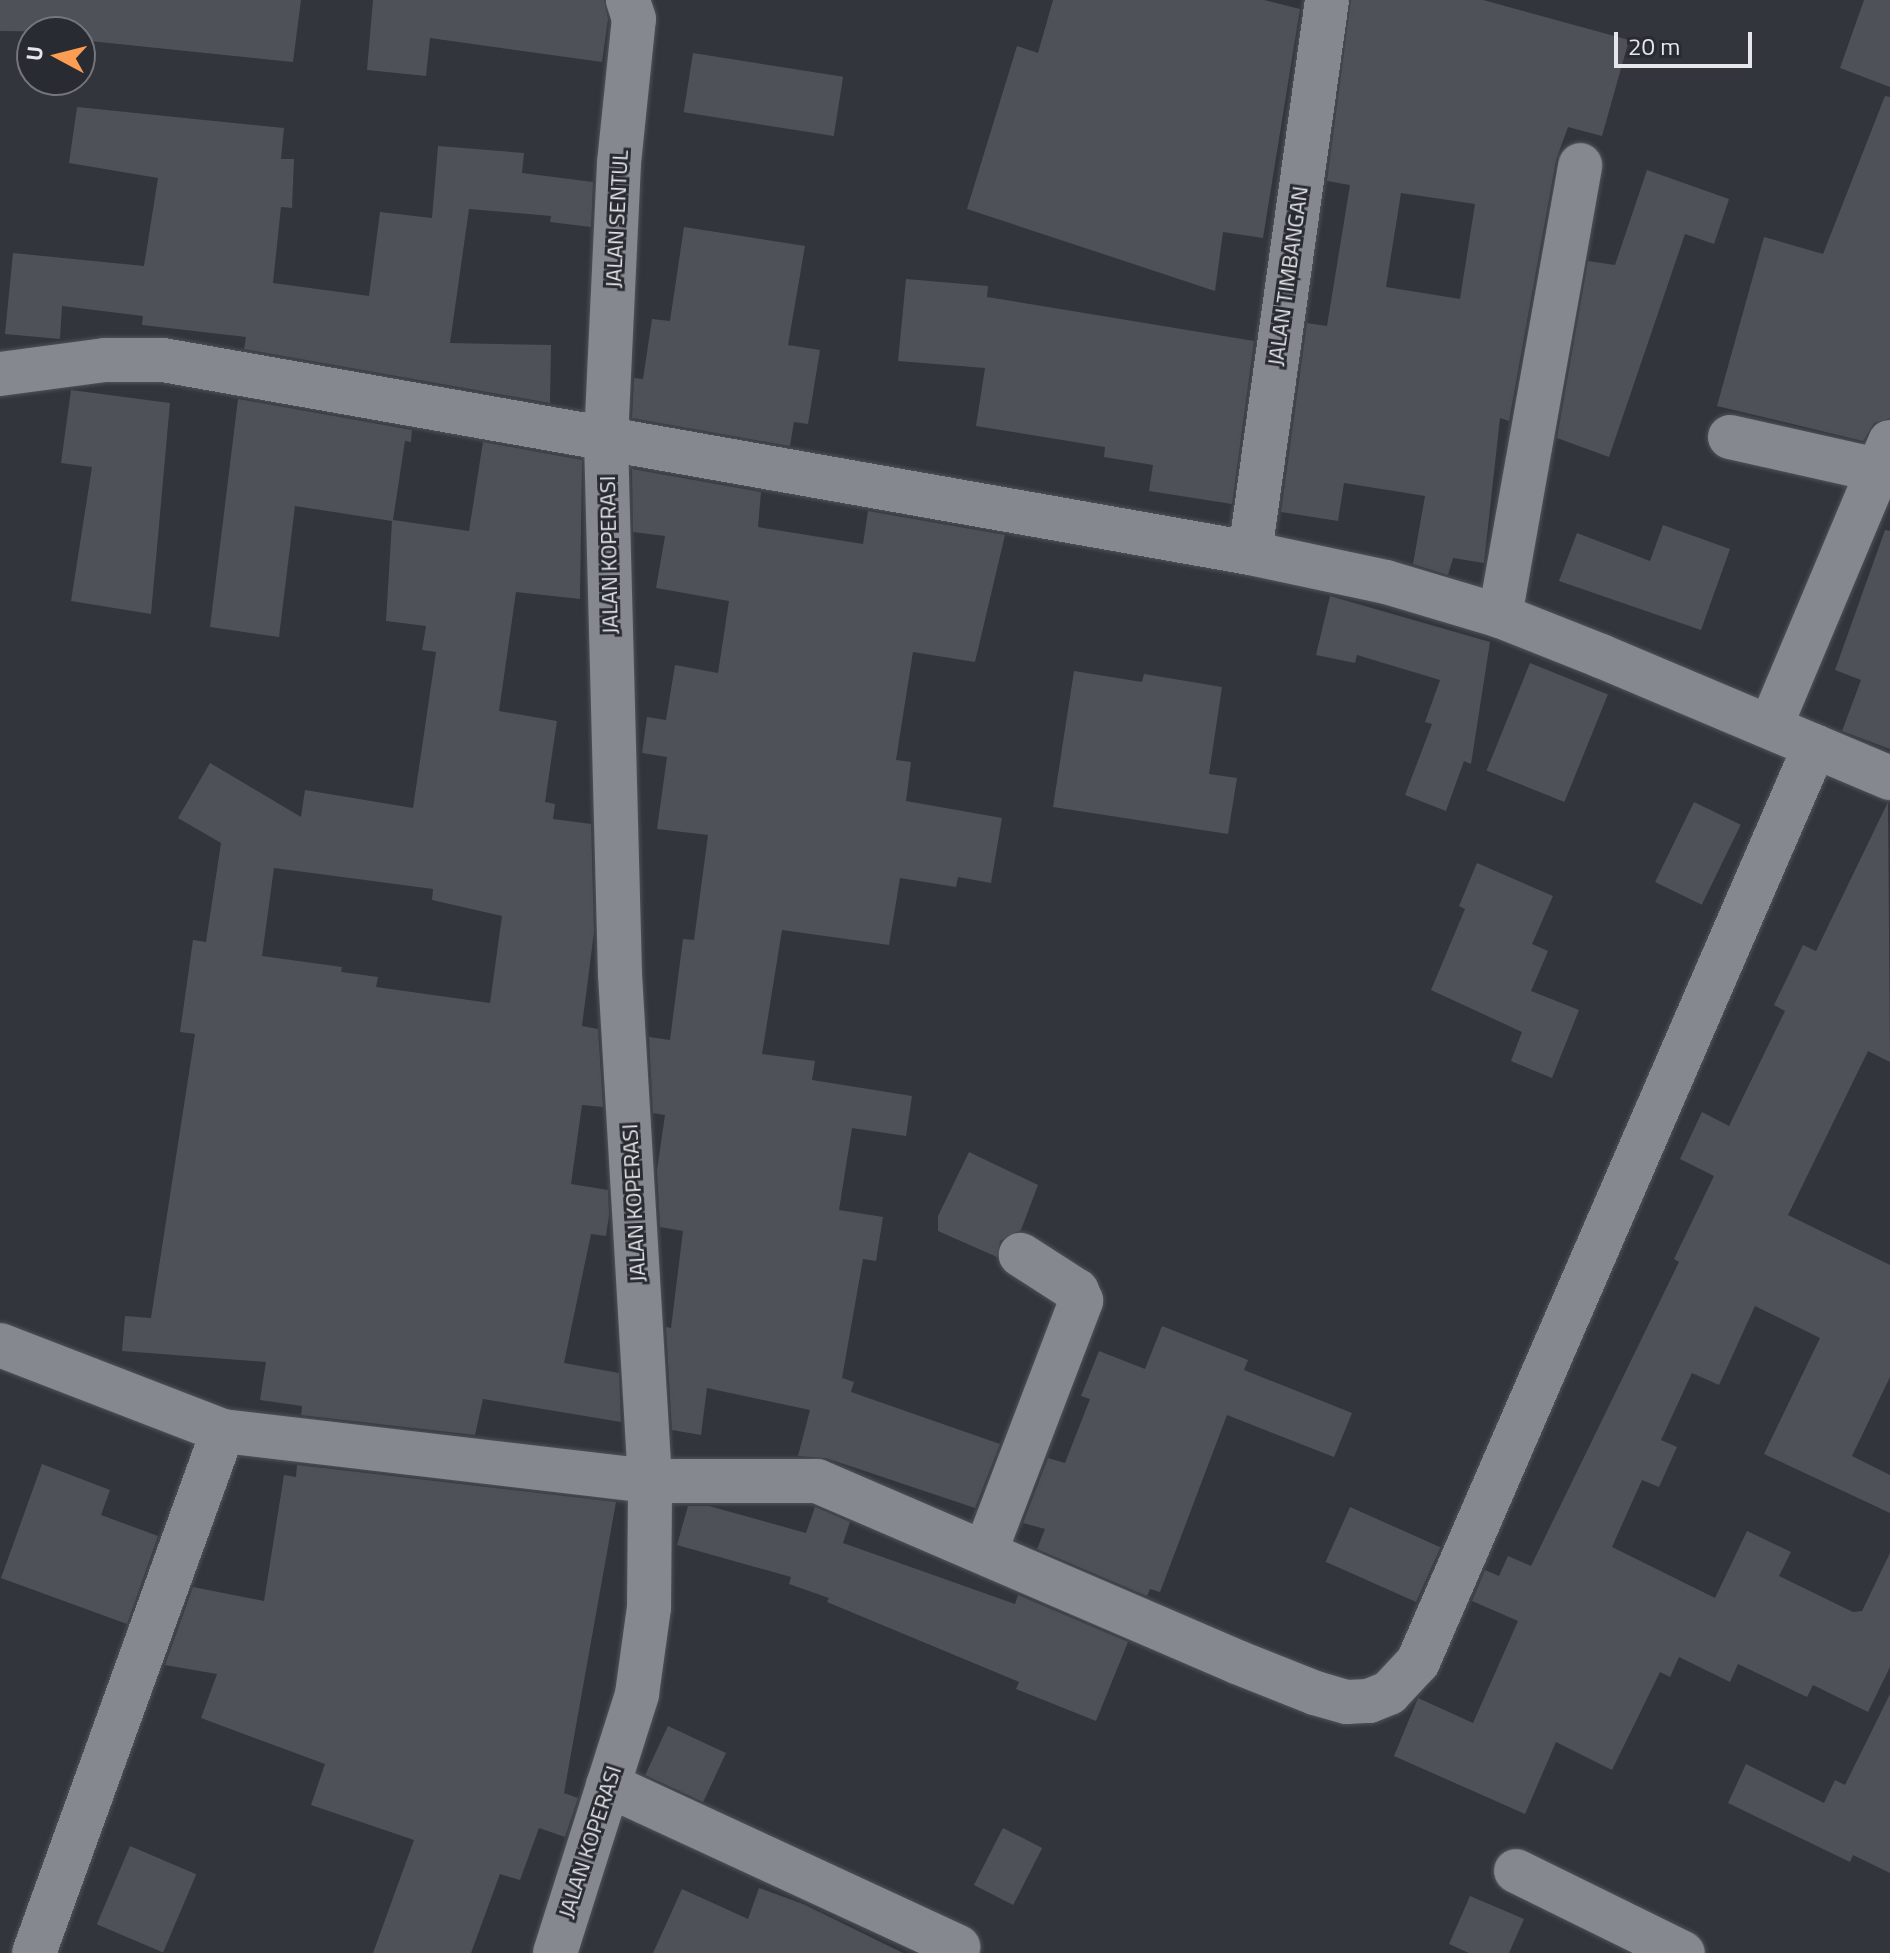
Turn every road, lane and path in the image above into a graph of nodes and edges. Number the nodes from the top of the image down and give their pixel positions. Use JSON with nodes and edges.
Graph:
{"nodes":[{"id":1,"x":628,"y":0,"type":"edge"},
{"id":2,"x":1327,"y":0,"type":"edge"},
{"id":3,"x":1580,"y":165,"type":"dead end"},
{"id":4,"x":0,"y":374,"type":"edge"},
{"id":5,"x":1730,"y":437,"type":"dead end"},
{"id":6,"x":606,"y":439,"type":"junction"},
{"id":7,"x":1884,"y":456,"type":"edge"},
{"id":8,"x":1250,"y":553,"type":"junction"},
{"id":9,"x":1500,"y":616,"type":"junction"},
{"id":10,"x":1771,"y":725,"type":"junction"},
{"id":11,"x":1815,"y":746,"type":"junction"},
{"id":12,"x":1890,"y":778,"type":"edge"},
{"id":13,"x":1021,"y":1255,"type":"dead end"},
{"id":14,"x":0,"y":1345,"type":"edge"},
{"id":15,"x":223,"y":1431,"type":"junction"},
{"id":16,"x":650,"y":1481,"type":"junction"},
{"id":17,"x":986,"y":1550,"type":"junction"},
{"id":18,"x":608,"y":1785,"type":"junction"},
{"id":19,"x":1516,"y":1871,"type":"dead end"},
{"id":20,"x":958,"y":1947,"type":"dead end"},
{"id":21,"x":34,"y":1953,"type":"edge"},
{"id":22,"x":555,"y":1953,"type":"edge"},
{"id":23,"x":1683,"y":1953,"type":"edge"}],
"edges":[{"from":1,"to":6,"type":"street","name":"JALAN SENTUL"},
{"from":2,"to":8,"type":"street","name":"JALAN TIMBANGAN"},
{"from":3,"to":9,"type":"street"},
{"from":4,"to":6,"type":"street"},
{"from":5,"to":7,"type":"street"},
{"from":6,"to":8,"type":"street"},
{"from":6,"to":16,"type":"street","name":"JALAN KOPERASI"},
{"from":7,"to":10,"type":"street"},
{"from":8,"to":9,"type":"street"},
{"from":9,"to":10,"type":"street"},
{"from":10,"to":11,"type":"street"},
{"from":11,"to":12,"type":"street"},
{"from":11,"to":17,"type":"street"},
{"from":13,"to":17,"type":"street"},
{"from":14,"to":15,"type":"street"},
{"from":15,"to":16,"type":"street"},
{"from":15,"to":21,"type":"street"},
{"from":16,"to":17,"type":"street"},
{"from":16,"to":18,"type":"street","name":"JALAN KOPERASI"},
{"from":18,"to":20,"type":"street"},
{"from":18,"to":22,"type":"street","name":"JALAN KOPERASI"},
{"from":19,"to":23,"type":"street"}]}
